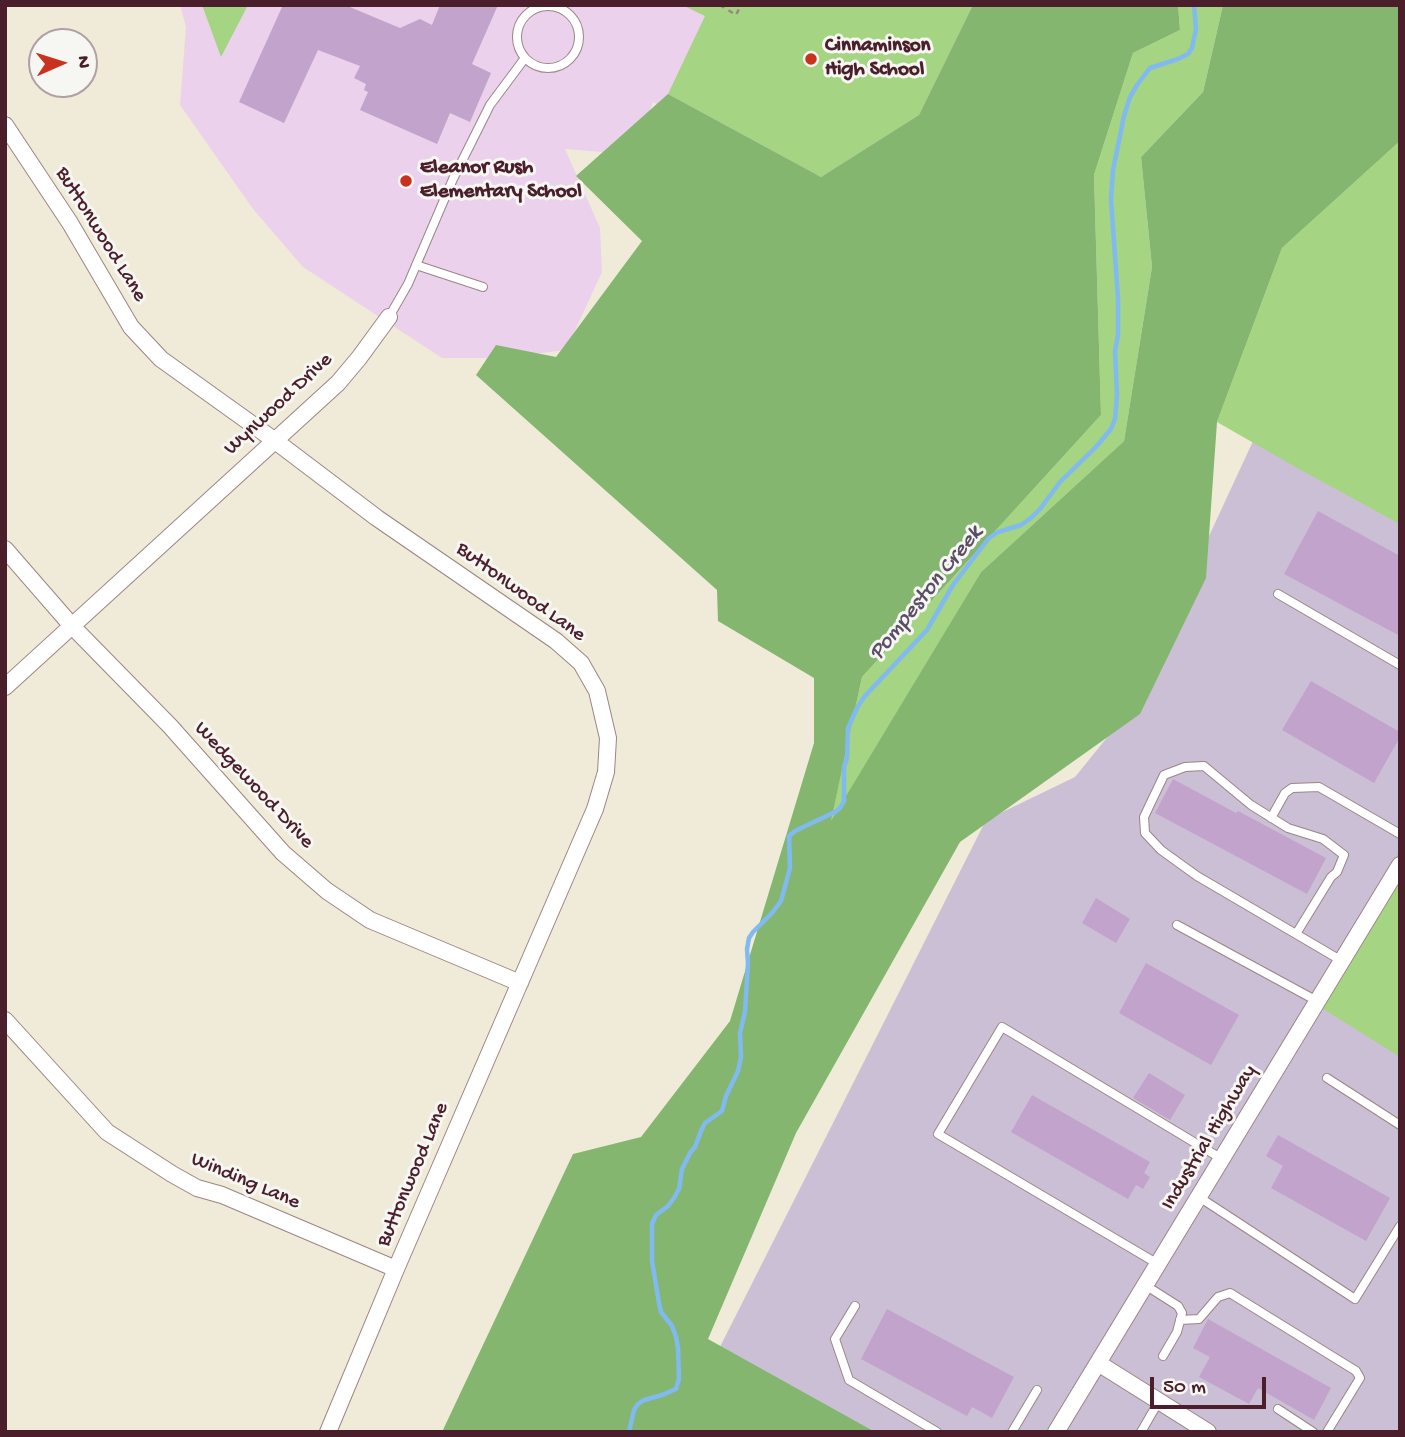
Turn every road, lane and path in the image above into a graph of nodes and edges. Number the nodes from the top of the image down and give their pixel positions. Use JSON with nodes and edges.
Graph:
{"nodes":[{"id":1,"x":720,"y":5,"type":"edge"},
{"id":2,"x":741,"y":5,"type":"edge"},
{"id":3,"x":525,"y":58,"type":"junction"},
{"id":4,"x":5,"y":125,"type":"edge"},
{"id":5,"x":416,"y":265,"type":"junction"},
{"id":6,"x":483,"y":287,"type":"dead end"},
{"id":7,"x":389,"y":317,"type":"joint"},
{"id":8,"x":274,"y":440,"type":"junction"},
{"id":9,"x":5,"y":549,"type":"edge"},
{"id":10,"x":1278,"y":594,"type":"dead end"},
{"id":11,"x":72,"y":626,"type":"junction"},
{"id":12,"x":1400,"y":665,"type":"edge"},
{"id":13,"x":5,"y":687,"type":"edge"},
{"id":14,"x":1271,"y":818,"type":"junction"},
{"id":15,"x":1400,"y":834,"type":"edge"},
{"id":16,"x":1400,"y":865,"type":"edge"},
{"id":17,"x":1177,"y":925,"type":"dead end"},
{"id":18,"x":1296,"y":934,"type":"junction"},
{"id":19,"x":1342,"y":961,"type":"junction"},
{"id":20,"x":520,"y":983,"type":"junction"},
{"id":21,"x":1317,"y":1001,"type":"junction"},
{"id":22,"x":5,"y":1020,"type":"edge"},
{"id":23,"x":1327,"y":1078,"type":"dead end"},
{"id":24,"x":1400,"y":1125,"type":"edge"},
{"id":25,"x":1222,"y":1159,"type":"junction"},
{"id":26,"x":1199,"y":1197,"type":"junction"},
{"id":27,"x":1400,"y":1226,"type":"edge"},
{"id":28,"x":1158,"y":1264,"type":"junction"},
{"id":29,"x":396,"y":1269,"type":"junction"},
{"id":30,"x":1145,"y":1285,"type":"junction"},
{"id":31,"x":855,"y":1306,"type":"dead end"},
{"id":32,"x":1180,"y":1320,"type":"junction"},
{"id":33,"x":1163,"y":1356,"type":"dead end"},
{"id":34,"x":1098,"y":1363,"type":"junction"},
{"id":35,"x":1037,"y":1390,"type":"dead end"},
{"id":36,"x":1159,"y":1401,"type":"junction"},
{"id":37,"x":1278,"y":1409,"type":"dead end"},
{"id":38,"x":328,"y":1432,"type":"edge"},
{"id":39,"x":937,"y":1432,"type":"edge"},
{"id":40,"x":1012,"y":1432,"type":"edge"},
{"id":41,"x":1056,"y":1432,"type":"edge"},
{"id":42,"x":1141,"y":1432,"type":"edge"},
{"id":43,"x":1208,"y":1432,"type":"edge"},
{"id":44,"x":1313,"y":1432,"type":"edge"},
{"id":45,"x":1327,"y":1432,"type":"edge"}],
"edges":[{"from":1,"to":2,"type":"path"},
{"from":3,"to":3,"type":"lane"},
{"from":3,"to":5,"type":"lane","name":"Wynwood Drive"},
{"from":4,"to":8,"type":"street","name":"Buttonwood Lane"},
{"from":5,"to":6,"type":"lane"},
{"from":5,"to":7,"type":"lane","name":"Wynwood Drive"},
{"from":7,"to":8,"type":"street","name":"Wynwood Drive"},
{"from":8,"to":11,"type":"street","name":"Wynwood Drive"},
{"from":8,"to":20,"type":"street","name":"Buttonwood Lane"},
{"from":9,"to":11,"type":"street","name":"Wedgewood Drive"},
{"from":10,"to":12,"type":"lane"},
{"from":11,"to":13,"type":"street","name":"Wynwood Drive"},
{"from":11,"to":20,"type":"street","name":"Wedgewood Drive"},
{"from":14,"to":15,"type":"lane"},
{"from":14,"to":18,"type":"lane"},
{"from":14,"to":18,"type":"lane"},
{"from":16,"to":19,"type":"street","name":"Industrial Highway"},
{"from":17,"to":21,"type":"lane"},
{"from":18,"to":19,"type":"lane"},
{"from":19,"to":21,"type":"street","name":"Industrial Highway"},
{"from":20,"to":29,"type":"street","name":"Buttonwood Lane"},
{"from":21,"to":25,"type":"street","name":"Industrial Highway"},
{"from":22,"to":29,"type":"street","name":"Winding Lane"},
{"from":23,"to":24,"type":"lane"},
{"from":25,"to":26,"type":"street","name":"Industrial Highway"},
{"from":25,"to":28,"type":"lane"},
{"from":26,"to":27,"type":"lane"},
{"from":26,"to":28,"type":"street","name":"Industrial Highway"},
{"from":28,"to":30,"type":"street","name":"Industrial Highway"},
{"from":29,"to":38,"type":"street","name":"Buttonwood Lane"},
{"from":30,"to":32,"type":"lane"},
{"from":30,"to":34,"type":"street","name":"Industrial Highway"},
{"from":31,"to":39,"type":"lane"},
{"from":32,"to":33,"type":"lane"},
{"from":32,"to":45,"type":"lane"},
{"from":34,"to":36,"type":"street"},
{"from":34,"to":41,"type":"street","name":"Industrial Highway"},
{"from":35,"to":40,"type":"lane"},
{"from":36,"to":42,"type":"lane"},
{"from":36,"to":43,"type":"street"},
{"from":37,"to":44,"type":"lane"}]}
